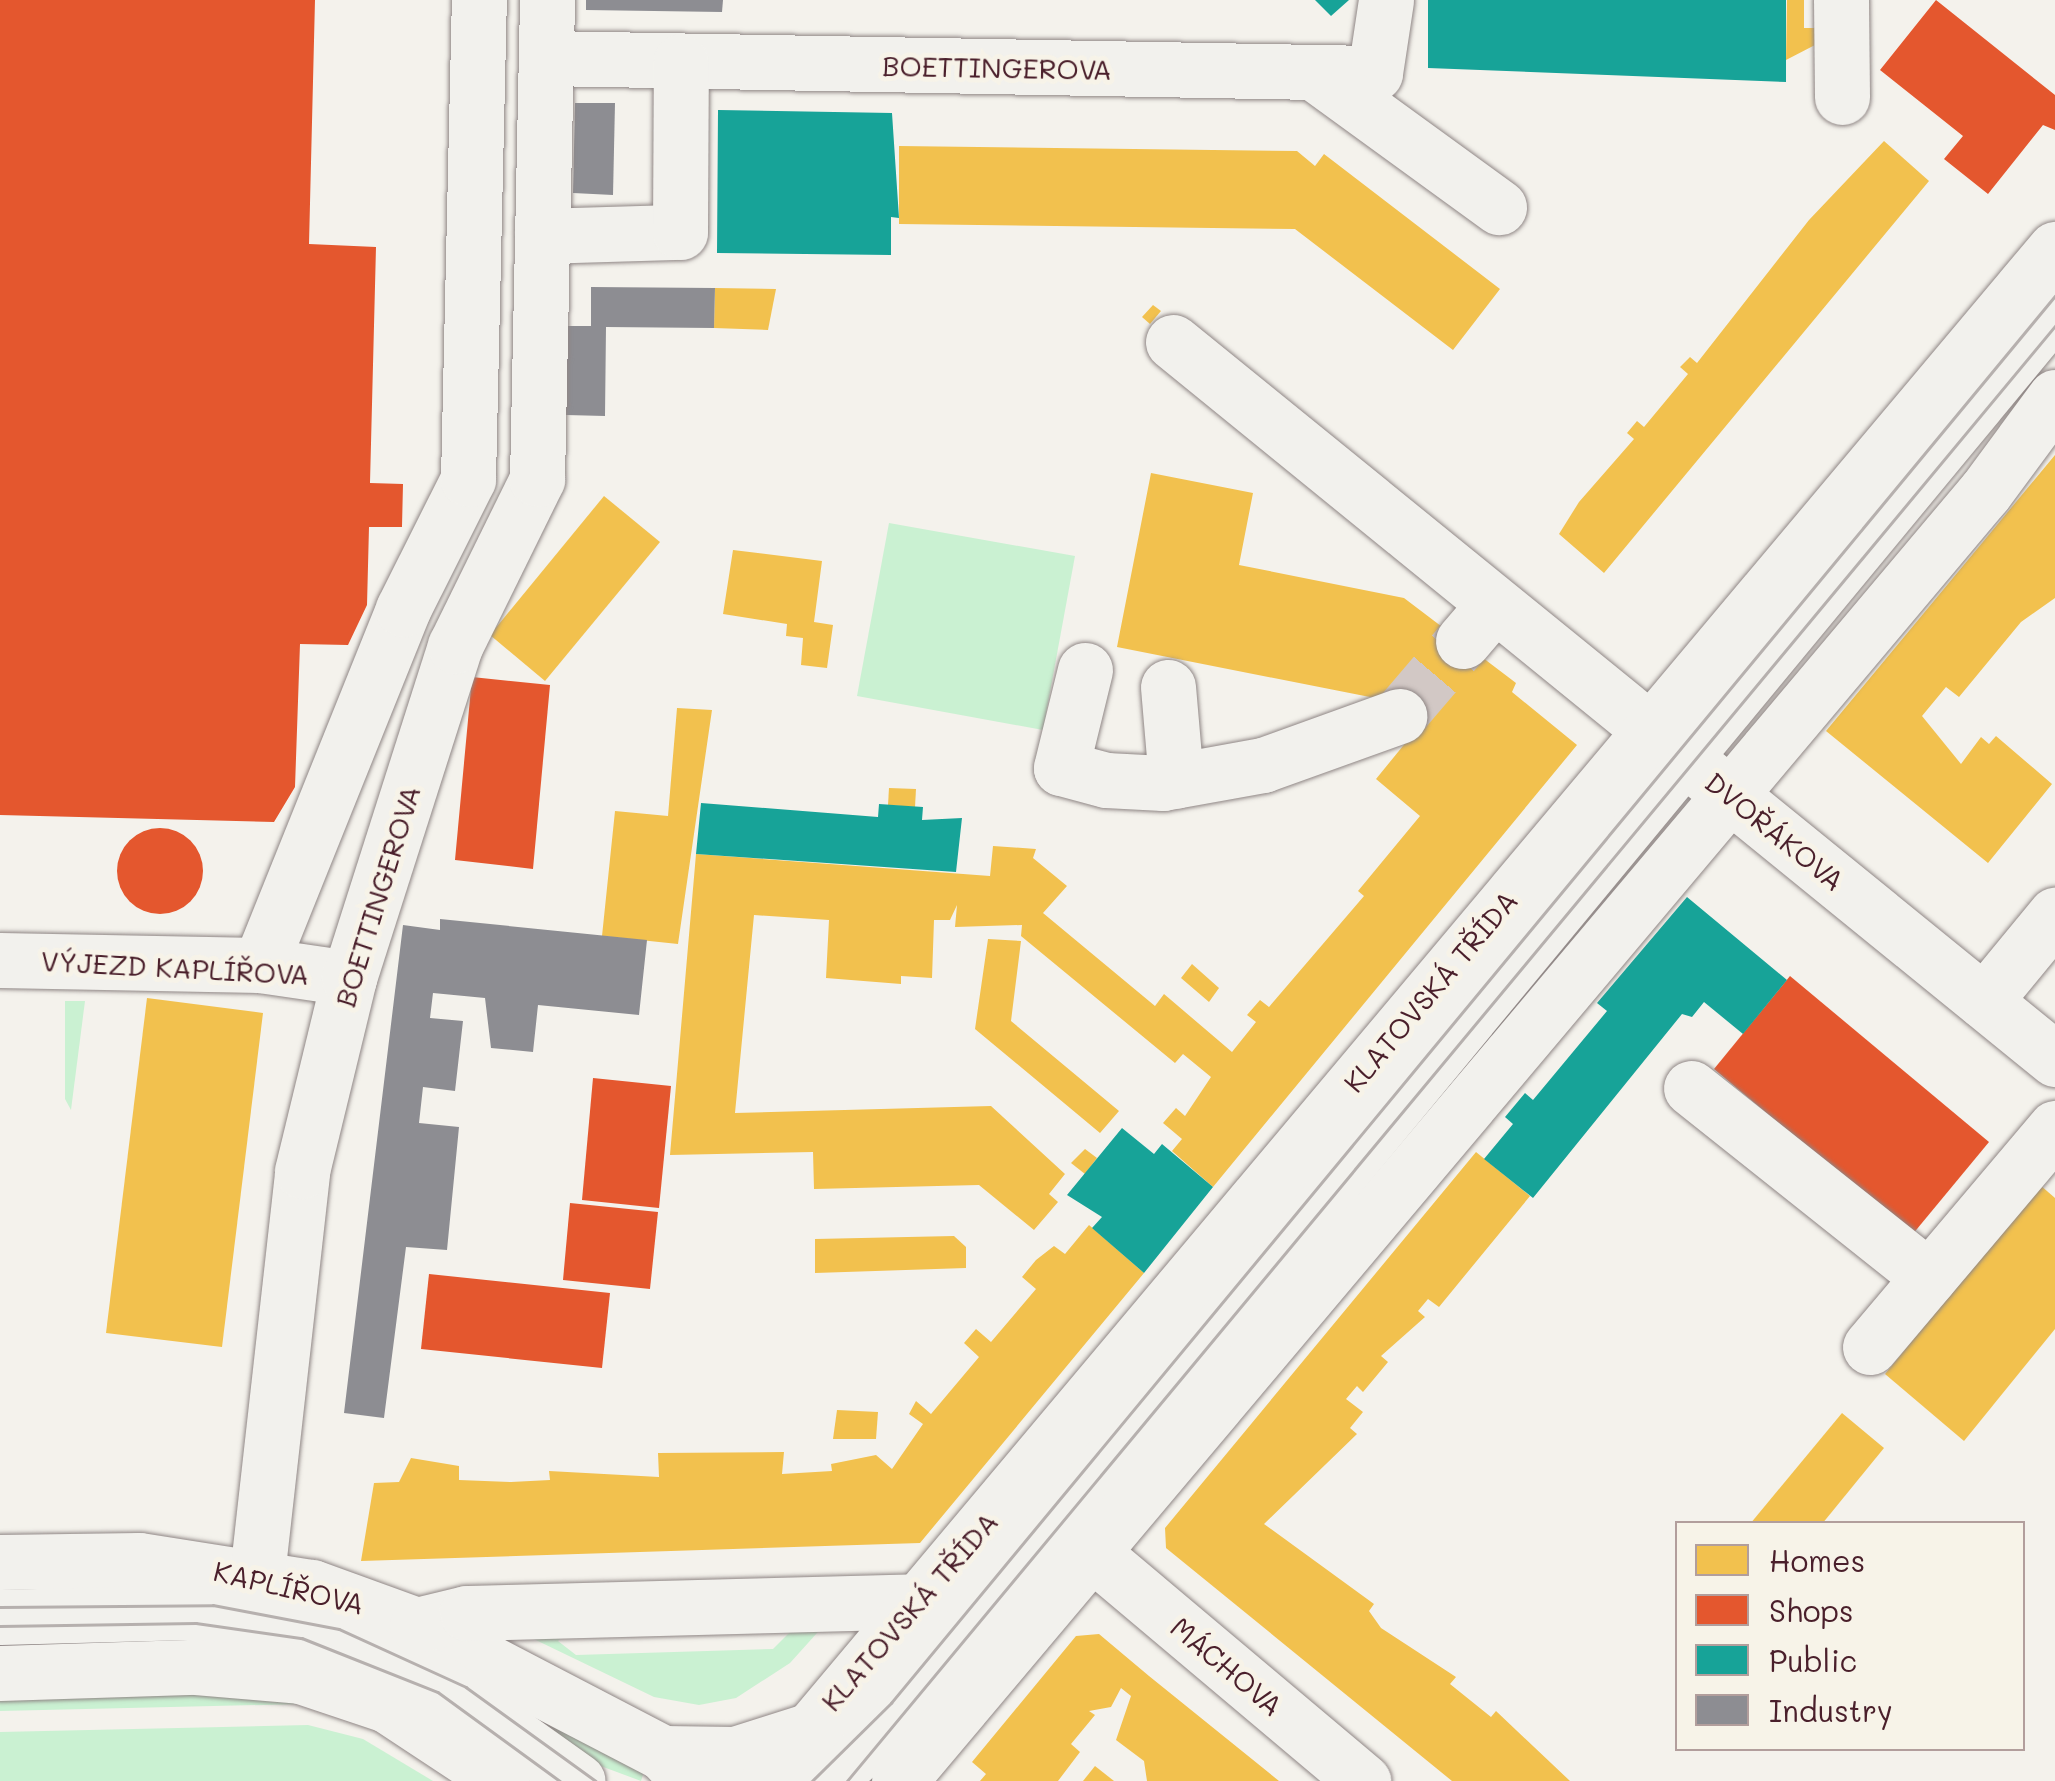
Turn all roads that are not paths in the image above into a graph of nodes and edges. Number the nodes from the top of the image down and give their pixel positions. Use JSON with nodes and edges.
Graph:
{"nodes":[{"id":1,"x":479,"y":0,"type":"edge"},
{"id":2,"x":547,"y":0,"type":"edge"},
{"id":3,"x":1386,"y":0,"type":"edge"},
{"id":4,"x":1841,"y":0,"type":"edge"},
{"id":5,"x":546,"y":58,"type":"junction"},
{"id":6,"x":681,"y":62,"type":"junction"},
{"id":7,"x":1313,"y":72,"type":"junction"},
{"id":8,"x":1842,"y":97,"type":"dead end"},
{"id":9,"x":1499,"y":207,"type":"dead end"},
{"id":10,"x":542,"y":236,"type":"junction"},
{"id":11,"x":2055,"y":249,"type":"edge"},
{"id":12,"x":2055,"y":309,"type":"edge"},
{"id":13,"x":1173,"y":342,"type":"dead end"},
{"id":14,"x":2055,"y":397,"type":"edge"},
{"id":15,"x":1086,"y":670,"type":"dead end"},
{"id":16,"x":1168,"y":687,"type":"dead end"},
{"id":17,"x":1399,"y":716,"type":"tunnel mouth"},
{"id":18,"x":1670,"y":745,"type":"junction"},
{"id":19,"x":1176,"y":781,"type":"junction"},
{"id":20,"x":1728,"y":791,"type":"junction"},
{"id":21,"x":2055,"y":915,"type":"edge"},
{"id":22,"x":0,"y":960,"type":"edge"},
{"id":23,"x":260,"y":966,"type":"junction"},
{"id":24,"x":350,"y":978,"type":"junction"},
{"id":25,"x":1984,"y":1000,"type":"junction"},
{"id":26,"x":2055,"y":1058,"type":"edge"},
{"id":27,"x":1690,"y":1088,"type":"dead end"},
{"id":28,"x":2055,"y":1128,"type":"edge"},
{"id":29,"x":1928,"y":1277,"type":"junction"},
{"id":30,"x":1870,"y":1348,"type":"dead end"},
{"id":31,"x":1091,"y":1552,"type":"junction"},
{"id":32,"x":0,"y":1562,"type":"edge"},
{"id":33,"x":257,"y":1575,"type":"junction"},
{"id":34,"x":919,"y":1601,"type":"junction"},
{"id":35,"x":0,"y":1617,"type":"edge"},
{"id":36,"x":417,"y":1625,"type":"junction"},
{"id":37,"x":0,"y":1673,"type":"edge"},
{"id":38,"x":804,"y":1732,"type":"junction"},
{"id":39,"x":676,"y":1767,"type":"edge"},
{"id":40,"x":858,"y":1774,"type":"edge"},
{"id":41,"x":502,"y":1781,"type":"edge"},
{"id":42,"x":578,"y":1781,"type":"edge"},
{"id":43,"x":768,"y":1781,"type":"edge"},
{"id":44,"x":1363,"y":1781,"type":"edge"}],
"edges":[{"from":1,"to":23,"type":"street"},
{"from":2,"to":5,"type":"street","name":"BOETTINGEROVA"},
{"from":3,"to":7,"type":"street","name":"BOETTINGEROVA"},
{"from":4,"to":8,"type":"street"},
{"from":5,"to":6,"type":"street","name":"BOETTINGEROVA"},
{"from":5,"to":10,"type":"street","name":"BOETTINGEROVA"},
{"from":6,"to":7,"type":"street","name":"BOETTINGEROVA"},
{"from":6,"to":10,"type":"street"},
{"from":7,"to":9,"type":"street"},
{"from":10,"to":24,"type":"street","name":"BOETTINGEROVA"},
{"from":11,"to":18,"type":"street","name":"KLATOVSKÁ TŘÍDA"},
{"from":12,"to":18,"type":"street","name":"KLATOVSKÁ TŘÍDA"},
{"from":13,"to":18,"type":"street","name":"DVOŘÁKOVA"},
{"from":14,"to":20,"type":"street","name":"KLATOVSKÁ TŘÍDA"},
{"from":15,"to":19,"type":"street"},
{"from":16,"to":19,"type":"street"},
{"from":17,"to":19,"type":"street"},
{"from":18,"to":20,"type":"street","name":"DVOŘÁKOVA"},
{"from":18,"to":34,"type":"street","name":"KLATOVSKÁ TŘÍDA"},
{"from":18,"to":40,"type":"street","name":"KLATOVSKÁ TŘÍDA"},
{"from":20,"to":25,"type":"street","name":"DVOŘÁKOVA"},
{"from":20,"to":31,"type":"street","name":"KLATOVSKÁ TŘÍDA"},
{"from":21,"to":25,"type":"street"},
{"from":22,"to":23,"type":"street","name":"VÝJEZD KAPLÍŘOVA"},
{"from":23,"to":24,"type":"street","name":"VÝJEZD KAPLÍŘOVA"},
{"from":24,"to":33,"type":"street","name":"BOETTINGEROVA"},
{"from":25,"to":26,"type":"street","name":"DVOŘÁKOVA"},
{"from":27,"to":29,"type":"street"},
{"from":28,"to":29,"type":"street"},
{"from":29,"to":30,"type":"street"},
{"from":31,"to":40,"type":"street","name":"KLATOVSKÁ TŘÍDA"},
{"from":31,"to":44,"type":"street","name":"MÁCHOVA"},
{"from":32,"to":33,"type":"street","name":"KAPLÍŘOVA"},
{"from":33,"to":36,"type":"street","name":"KAPLÍŘOVA"},
{"from":34,"to":36,"type":"street"},
{"from":34,"to":38,"type":"street","name":"KLATOVSKÁ TŘÍDA"},
{"from":35,"to":42,"type":"street","name":"KAPLÍŘOVA"},
{"from":36,"to":39,"type":"street","name":"KAPLÍŘOVA"},
{"from":37,"to":41,"type":"street"},
{"from":38,"to":39,"type":"street","name":"KLATOVSKÁ TŘÍDA"},
{"from":38,"to":43,"type":"street","name":"KLATOVSKÁ TŘÍDA"}]}
